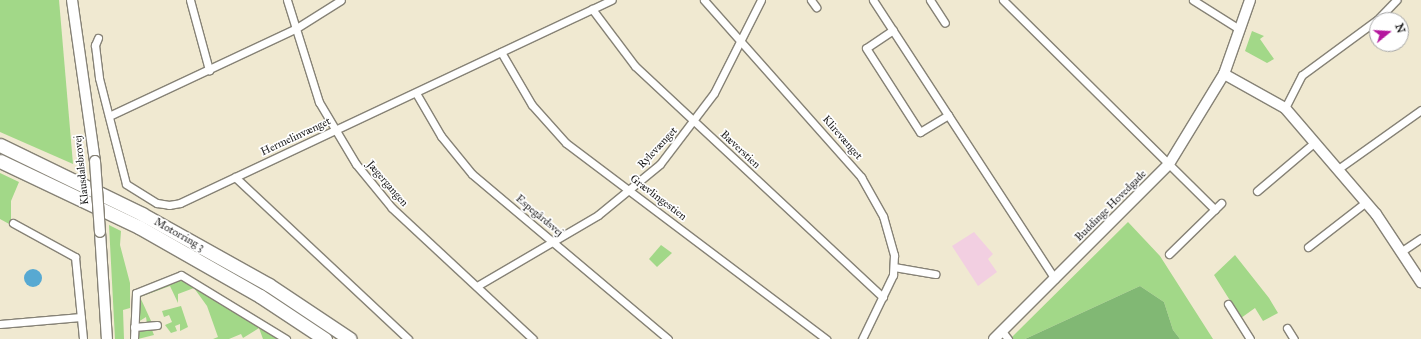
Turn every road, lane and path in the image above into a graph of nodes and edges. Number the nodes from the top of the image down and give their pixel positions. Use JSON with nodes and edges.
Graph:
{"nodes":[{"id":1,"x":72,"y":0,"type":"edge"},
{"id":2,"x":190,"y":0,"type":"edge"},
{"id":3,"x":287,"y":0,"type":"edge"},
{"id":4,"x":341,"y":0,"type":"edge"},
{"id":5,"x":612,"y":0,"type":"edge"},
{"id":6,"x":704,"y":0,"type":"edge"},
{"id":7,"x":761,"y":0,"type":"edge"},
{"id":8,"x":811,"y":0,"type":"edge"},
{"id":9,"x":873,"y":0,"type":"edge"},
{"id":10,"x":930,"y":0,"type":"edge"},
{"id":11,"x":1003,"y":0,"type":"edge"},
{"id":12,"x":1193,"y":0,"type":"edge"},
{"id":13,"x":1250,"y":0,"type":"edge"},
{"id":14,"x":1396,"y":0,"type":"edge"},
{"id":15,"x":816,"y":7,"type":"dead end"},
{"id":16,"x":592,"y":9,"type":"junction"},
{"id":17,"x":1385,"y":12,"type":"edge"},
{"id":18,"x":945,"y":23,"type":"dead end"},
{"id":19,"x":1369,"y":26,"type":"edge"},
{"id":20,"x":295,"y":29,"type":"junction"},
{"id":21,"x":1239,"y":29,"type":"junction"},
{"id":22,"x":892,"y":30,"type":"junction"},
{"id":23,"x":98,"y":38,"type":"dead end"},
{"id":24,"x":741,"y":40,"type":"junction"},
{"id":25,"x":501,"y":52,"type":"junction"},
{"id":26,"x":209,"y":70,"type":"junction"},
{"id":27,"x":1224,"y":74,"type":"junction"},
{"id":28,"x":416,"y":92,"type":"junction"},
{"id":29,"x":1285,"y":108,"type":"junction"},
{"id":30,"x":1421,"y":110,"type":"edge"},
{"id":31,"x":948,"y":115,"type":"junction"},
{"id":32,"x":109,"y":116,"type":"junction"},
{"id":33,"x":695,"y":123,"type":"junction"},
{"id":34,"x":334,"y":131,"type":"junction"},
{"id":35,"x":1315,"y":142,"type":"junction"},
{"id":36,"x":0,"y":144,"type":"edge"},
{"id":37,"x":0,"y":160,"type":"edge"},
{"id":38,"x":1169,"y":164,"type":"junction"},
{"id":39,"x":1338,"y":169,"type":"junction"},
{"id":40,"x":235,"y":177,"type":"junction"},
{"id":41,"x":631,"y":191,"type":"junction"},
{"id":42,"x":1257,"y":191,"type":"dead end"},
{"id":43,"x":1366,"y":202,"type":"junction"},
{"id":44,"x":1221,"y":203,"type":"dead end"},
{"id":45,"x":1215,"y":210,"type":"junction"},
{"id":46,"x":13,"y":223,"type":"dead end"},
{"id":47,"x":1421,"y":238,"type":"edge"},
{"id":48,"x":553,"y":242,"type":"junction"},
{"id":49,"x":1308,"y":247,"type":"dead end"},
{"id":50,"x":1402,"y":251,"type":"junction"},
{"id":51,"x":1169,"y":254,"type":"dead end"},
{"id":52,"x":894,"y":267,"type":"junction"},
{"id":53,"x":935,"y":274,"type":"dead end"},
{"id":54,"x":1055,"y":279,"type":"junction"},
{"id":55,"x":1421,"y":282,"type":"edge"},
{"id":56,"x":477,"y":286,"type":"junction"},
{"id":57,"x":883,"y":297,"type":"junction"},
{"id":58,"x":1228,"y":304,"type":"dead end"},
{"id":59,"x":81,"y":317,"type":"junction"},
{"id":60,"x":0,"y":324,"type":"edge"},
{"id":61,"x":157,"y":325,"type":"dead end"},
{"id":62,"x":134,"y":327,"type":"junction"},
{"id":63,"x":1287,"y":328,"type":"dead end"},
{"id":64,"x":1005,"y":335,"type":"edge"},
{"id":65,"x":83,"y":339,"type":"edge"},
{"id":66,"x":107,"y":339,"type":"edge"},
{"id":67,"x":134,"y":339,"type":"edge"},
{"id":68,"x":286,"y":339,"type":"edge"},
{"id":69,"x":325,"y":339,"type":"edge"},
{"id":70,"x":350,"y":339,"type":"edge"},
{"id":71,"x":408,"y":339,"type":"edge"},
{"id":72,"x":533,"y":339,"type":"edge"},
{"id":73,"x":668,"y":339,"type":"edge"},
{"id":74,"x":826,"y":339,"type":"edge"},
{"id":75,"x":862,"y":339,"type":"edge"},
{"id":76,"x":994,"y":339,"type":"edge"},
{"id":77,"x":1250,"y":339,"type":"edge"},
{"id":78,"x":1294,"y":339,"type":"edge"}],
"edges":[{"from":1,"to":66,"type":"street","name":"Klausdalsbrovej","bridge":true},
{"from":2,"to":26,"type":"street"},
{"from":3,"to":20,"type":"street","name":"Jægergangen"},
{"from":4,"to":20,"type":"street"},
{"from":5,"to":16,"type":"street","name":"Hermelinvænget"},
{"from":6,"to":24,"type":"street"},
{"from":7,"to":24,"type":"street","name":"Rylevænget"},
{"from":8,"to":15,"type":"street"},
{"from":9,"to":22,"type":"street"},
{"from":10,"to":18,"type":"street"},
{"from":11,"to":38,"type":"street"},
{"from":12,"to":21,"type":"street"},
{"from":13,"to":21,"type":"street","name":"Buddinge Hovedgade"},
{"from":14,"to":17,"type":"street"},
{"from":16,"to":25,"type":"street","name":"Hermelinvænget"},
{"from":16,"to":33,"type":"street","name":"Bæverstien"},
{"from":19,"to":29,"type":"street"},
{"from":20,"to":26,"type":"street"},
{"from":20,"to":34,"type":"street","name":"Jægergangen"},
{"from":21,"to":27,"type":"street","name":"Buddinge Hovedgade"},
{"from":22,"to":31,"type":"street"},
{"from":22,"to":31,"type":"street"},
{"from":23,"to":32,"type":"street","name":"Hermelinvænget"},
{"from":24,"to":33,"type":"street","name":"Rylevænget"},
{"from":24,"to":52,"type":"street","name":"Klirevænget"},
{"from":25,"to":28,"type":"street","name":"Hermelinvænget"},
{"from":25,"to":41,"type":"street","name":"Grævlingestien"},
{"from":26,"to":32,"type":"street"},
{"from":27,"to":29,"type":"street"},
{"from":27,"to":38,"type":"street","name":"Buddinge Hovedgade"},
{"from":28,"to":34,"type":"street","name":"Hermelinvænget"},
{"from":28,"to":48,"type":"street","name":"Espegårdsvej"},
{"from":29,"to":35,"type":"street"},
{"from":30,"to":39,"type":"street"},
{"from":31,"to":54,"type":"street"},
{"from":32,"to":40,"type":"street","name":"Hermelinvænget"},
{"from":33,"to":41,"type":"street","name":"Rylevænget"},
{"from":33,"to":57,"type":"street","name":"Bæverstien"},
{"from":34,"to":40,"type":"street","name":"Hermelinvænget"},
{"from":34,"to":56,"type":"street","name":"Jægergangen"},
{"from":35,"to":39,"type":"street"},
{"from":35,"to":42,"type":"street"},
{"from":36,"to":70,"type":"highway","name":"Motorring 3"},
{"from":37,"to":69,"type":"highway","name":"Motorring 3"},
{"from":38,"to":45,"type":"street"},
{"from":38,"to":54,"type":"street","name":"Buddinge Hovedgade"},
{"from":39,"to":43,"type":"street"},
{"from":40,"to":71,"type":"street"},
{"from":41,"to":48,"type":"street","name":"Rylevænget"},
{"from":41,"to":74,"type":"street","name":"Grævlingestien"},
{"from":43,"to":49,"type":"street"},
{"from":43,"to":50,"type":"street"},
{"from":44,"to":45,"type":"street"},
{"from":45,"to":51,"type":"street"},
{"from":46,"to":59,"type":"street"},
{"from":47,"to":50,"type":"street"},
{"from":48,"to":56,"type":"street","name":"Rylevænget"},
{"from":48,"to":73,"type":"street","name":"Espegårdsvej"},
{"from":50,"to":55,"type":"street"},
{"from":52,"to":53,"type":"street"},
{"from":52,"to":57,"type":"street","name":"Klirevænget"},
{"from":54,"to":64,"type":"street","name":"Buddinge Hovedgade"},
{"from":56,"to":72,"type":"street","name":"Jægergangen"},
{"from":57,"to":75,"type":"street","name":"Klirevænget"},
{"from":58,"to":77,"type":"street"},
{"from":59,"to":60,"type":"street"},
{"from":59,"to":65,"type":"street"},
{"from":61,"to":62,"type":"street"},
{"from":62,"to":67,"type":"street"},
{"from":62,"to":68,"type":"street"},
{"from":63,"to":78,"type":"street"},
{"from":64,"to":76,"type":"street","name":"Buddinge Hovedgade"}]}
